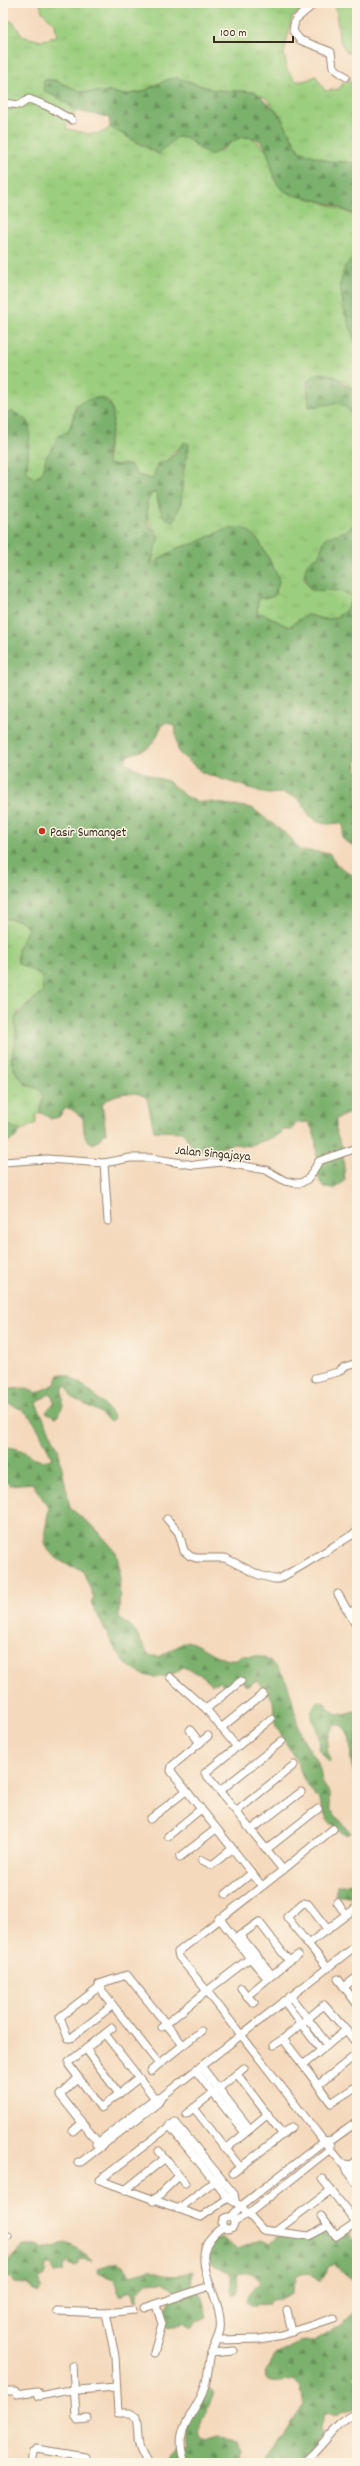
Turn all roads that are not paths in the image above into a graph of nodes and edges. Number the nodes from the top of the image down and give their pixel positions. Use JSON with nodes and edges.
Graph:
{"nodes":[{"id":1,"x":315,"y":3,"type":"edge"},
{"id":2,"x":346,"y":77,"type":"dead end"},
{"id":3,"x":3,"y":103,"type":"edge"},
{"id":4,"x":72,"y":120,"type":"dead end"},
{"id":5,"x":357,"y":1148,"type":"edge"},
{"id":6,"x":3,"y":1162,"type":"edge"},
{"id":7,"x":104,"y":1162,"type":"junction"},
{"id":8,"x":108,"y":1221,"type":"dead end"},
{"id":9,"x":357,"y":1363,"type":"edge"},
{"id":10,"x":315,"y":1378,"type":"dead end"},
{"id":11,"x":168,"y":1519,"type":"dead end"},
{"id":12,"x":357,"y":1532,"type":"edge"},
{"id":13,"x":338,"y":1594,"type":"dead end"},
{"id":14,"x":357,"y":1608,"type":"edge"},
{"id":15,"x":349,"y":1613,"type":"junction"},
{"id":16,"x":357,"y":1627,"type":"edge"},
{"id":17,"x":170,"y":1677,"type":"dead end"},
{"id":18,"x":241,"y":1681,"type":"dead end"},
{"id":19,"x":263,"y":1694,"type":"dead end"},
{"id":20,"x":206,"y":1709,"type":"junction"},
{"id":21,"x":270,"y":1720,"type":"dead end"},
{"id":22,"x":221,"y":1728,"type":"junction"},
{"id":23,"x":190,"y":1730,"type":"dead end"},
{"id":24,"x":208,"y":1736,"type":"dead end"},
{"id":25,"x":282,"y":1741,"type":"dead end"},
{"id":26,"x":200,"y":1743,"type":"junction"},
{"id":27,"x":236,"y":1747,"type":"junction"},
{"id":28,"x":294,"y":1765,"type":"dead end"},
{"id":29,"x":186,"y":1791,"type":"junction"},
{"id":30,"x":220,"y":1791,"type":"junction"},
{"id":31,"x":301,"y":1792,"type":"dead end"},
{"id":32,"x":201,"y":1809,"type":"junction"},
{"id":33,"x":318,"y":1809,"type":"dead end"},
{"id":34,"x":236,"y":1811,"type":"junction"},
{"id":35,"x":150,"y":1819,"type":"dead end"},
{"id":36,"x":216,"y":1829,"type":"junction"},
{"id":37,"x":333,"y":1829,"type":"dead end"},
{"id":38,"x":252,"y":1830,"type":"junction"},
{"id":39,"x":168,"y":1836,"type":"dead end"},
{"id":40,"x":232,"y":1849,"type":"junction"},
{"id":41,"x":266,"y":1849,"type":"junction"},
{"id":42,"x":180,"y":1857,"type":"dead end"},
{"id":43,"x":202,"y":1860,"type":"dead end"},
{"id":44,"x":283,"y":1870,"type":"junction"},
{"id":45,"x":252,"y":1873,"type":"junction"},
{"id":46,"x":262,"y":1886,"type":"junction"},
{"id":47,"x":226,"y":1894,"type":"dead end"},
{"id":48,"x":337,"y":1902,"type":"dead end"},
{"id":49,"x":357,"y":1907,"type":"edge"},
{"id":50,"x":346,"y":1915,"type":"junction"},
{"id":51,"x":219,"y":1918,"type":"junction"},
{"id":52,"x":328,"y":1930,"type":"junction"},
{"id":53,"x":238,"y":1937,"type":"junction"},
{"id":54,"x":308,"y":1944,"type":"junction"},
{"id":55,"x":357,"y":1945,"type":"edge"},
{"id":56,"x":298,"y":1955,"type":"dead end"},
{"id":57,"x":252,"y":1956,"type":"junction"},
{"id":58,"x":289,"y":1961,"type":"junction"},
{"id":59,"x":328,"y":1968,"type":"junction"},
{"id":60,"x":269,"y":1976,"type":"junction"},
{"id":61,"x":357,"y":1977,"type":"edge"},
{"id":62,"x":338,"y":1978,"type":"dead end"},
{"id":63,"x":344,"y":1986,"type":"junction"},
{"id":64,"x":99,"y":1987,"type":"junction"},
{"id":65,"x":241,"y":1988,"type":"dead end"},
{"id":66,"x":207,"y":1991,"type":"junction"},
{"id":67,"x":247,"y":1996,"type":"junction"},
{"id":68,"x":290,"y":1996,"type":"junction"},
{"id":69,"x":284,"y":2001,"type":"junction"},
{"id":70,"x":254,"y":2003,"type":"dead end"},
{"id":71,"x":357,"y":2004,"type":"edge"},
{"id":72,"x":113,"y":2005,"type":"junction"},
{"id":73,"x":307,"y":2019,"type":"junction"},
{"id":74,"x":301,"y":2024,"type":"junction"},
{"id":75,"x":164,"y":2026,"type":"junction"},
{"id":76,"x":112,"y":2028,"type":"dead end"},
{"id":77,"x":346,"y":2030,"type":"junction"},
{"id":78,"x":201,"y":2032,"type":"dead end"},
{"id":79,"x":105,"y":2034,"type":"junction"},
{"id":80,"x":241,"y":2034,"type":"junction"},
{"id":81,"x":283,"y":2039,"type":"junction"},
{"id":82,"x":357,"y":2044,"type":"edge"},
{"id":83,"x":274,"y":2045,"type":"dead end"},
{"id":84,"x":328,"y":2045,"type":"junction"},
{"id":85,"x":181,"y":2047,"type":"junction"},
{"id":86,"x":86,"y":2049,"type":"junction"},
{"id":87,"x":321,"y":2050,"type":"junction"},
{"id":88,"x":357,"y":2054,"type":"edge"},
{"id":89,"x":159,"y":2064,"type":"junction"},
{"id":90,"x":303,"y":2064,"type":"junction"},
{"id":91,"x":244,"y":2068,"type":"dead end"},
{"id":92,"x":199,"y":2069,"type":"junction"},
{"id":93,"x":151,"y":2070,"type":"dead end"},
{"id":94,"x":237,"y":2074,"type":"junction"},
{"id":95,"x":78,"y":2078,"type":"junction"},
{"id":96,"x":139,"y":2078,"type":"junction"},
{"id":97,"x":318,"y":2085,"type":"junction"},
{"id":98,"x":357,"y":2086,"type":"edge"},
{"id":99,"x":216,"y":2091,"type":"junction"},
{"id":100,"x":120,"y":2094,"type":"junction"},
{"id":101,"x":158,"y":2100,"type":"junction"},
{"id":102,"x":194,"y":2108,"type":"junction"},
{"id":103,"x":186,"y":2114,"type":"dead end"},
{"id":104,"x":268,"y":2114,"type":"junction"},
{"id":105,"x":357,"y":2122,"type":"edge"},
{"id":106,"x":82,"y":2123,"type":"junction"},
{"id":107,"x":292,"y":2127,"type":"dead end"},
{"id":108,"x":73,"y":2131,"type":"dead end"},
{"id":109,"x":247,"y":2131,"type":"junction"},
{"id":110,"x":283,"y":2134,"type":"junction"},
{"id":111,"x":332,"y":2140,"type":"junction"},
{"id":112,"x":324,"y":2141,"type":"junction"},
{"id":113,"x":226,"y":2149,"type":"junction"},
{"id":114,"x":330,"y":2149,"type":"junction"},
{"id":115,"x":159,"y":2151,"type":"dead end"},
{"id":116,"x":164,"y":2159,"type":"junction"},
{"id":117,"x":357,"y":2160,"type":"edge"},
{"id":118,"x":347,"y":2166,"type":"junction"},
{"id":119,"x":240,"y":2167,"type":"junction"},
{"id":120,"x":233,"y":2173,"type":"dead end"},
{"id":121,"x":357,"y":2173,"type":"edge"},
{"id":122,"x":178,"y":2176,"type":"junction"},
{"id":123,"x":217,"y":2179,"type":"junction"},
{"id":124,"x":322,"y":2179,"type":"dead end"},
{"id":125,"x":185,"y":2183,"type":"dead end"},
{"id":126,"x":357,"y":2184,"type":"edge"},
{"id":127,"x":125,"y":2190,"type":"junction"},
{"id":128,"x":331,"y":2190,"type":"junction"},
{"id":129,"x":232,"y":2198,"type":"junction"},
{"id":130,"x":153,"y":2201,"type":"junction"},
{"id":131,"x":241,"y":2206,"type":"junction"},
{"id":132,"x":178,"y":2209,"type":"junction"},
{"id":133,"x":248,"y":2214,"type":"junction"},
{"id":134,"x":321,"y":2216,"type":"dead end"},
{"id":135,"x":233,"y":2219,"type":"junction"},
{"id":136,"x":357,"y":2222,"type":"edge"},
{"id":137,"x":328,"y":2226,"type":"junction"},
{"id":138,"x":276,"y":2231,"type":"junction"},
{"id":139,"x":210,"y":2286,"type":"junction"},
{"id":140,"x":156,"y":2305,"type":"junction"},
{"id":141,"x":144,"y":2308,"type":"dead end"},
{"id":142,"x":133,"y":2310,"type":"dead end"},
{"id":143,"x":287,"y":2310,"type":"dead end"},
{"id":144,"x":57,"y":2311,"type":"dead end"},
{"id":145,"x":106,"y":2313,"type":"junction"},
{"id":146,"x":334,"y":2318,"type":"dead end"},
{"id":147,"x":292,"y":2332,"type":"junction"},
{"id":148,"x":218,"y":2340,"type":"junction"},
{"id":149,"x":234,"y":2351,"type":"dead end"},
{"id":150,"x":154,"y":2353,"type":"dead end"},
{"id":151,"x":212,"y":2353,"type":"junction"},
{"id":152,"x":72,"y":2366,"type":"dead end"},
{"id":153,"x":116,"y":2387,"type":"junction"},
{"id":154,"x":3,"y":2391,"type":"edge"},
{"id":155,"x":75,"y":2391,"type":"junction"},
{"id":156,"x":357,"y":2413,"type":"edge"},
{"id":157,"x":88,"y":2419,"type":"dead end"},
{"id":158,"x":86,"y":2457,"type":"dead end"},
{"id":159,"x":31,"y":2463,"type":"edge"},
{"id":160,"x":148,"y":2463,"type":"edge"},
{"id":161,"x":185,"y":2463,"type":"edge"},
{"id":162,"x":302,"y":2463,"type":"edge"}],
"edges":[{"from":1,"to":2,"type":"street"},
{"from":3,"to":4,"type":"street"},
{"from":5,"to":7,"type":"street","name":"Jalan Singajaya"},
{"from":6,"to":7,"type":"street","name":"Jalan Singajaya"},
{"from":7,"to":8,"type":"street"},
{"from":9,"to":10,"type":"street"},
{"from":11,"to":12,"type":"street"},
{"from":13,"to":15,"type":"street"},
{"from":14,"to":15,"type":"street"},
{"from":15,"to":16,"type":"street"},
{"from":17,"to":20,"type":"street"},
{"from":18,"to":20,"type":"street"},
{"from":19,"to":22,"type":"street"},
{"from":20,"to":22,"type":"street"},
{"from":21,"to":27,"type":"street"},
{"from":22,"to":27,"type":"street"},
{"from":23,"to":26,"type":"street"},
{"from":24,"to":26,"type":"street"},
{"from":25,"to":30,"type":"street"},
{"from":26,"to":29,"type":"street"},
{"from":27,"to":30,"type":"street"},
{"from":28,"to":34,"type":"street"},
{"from":29,"to":32,"type":"street"},
{"from":29,"to":35,"type":"street"},
{"from":30,"to":34,"type":"street"},
{"from":31,"to":38,"type":"street"},
{"from":32,"to":36,"type":"street"},
{"from":32,"to":39,"type":"street"},
{"from":33,"to":41,"type":"street"},
{"from":34,"to":38,"type":"street"},
{"from":36,"to":40,"type":"street"},
{"from":36,"to":42,"type":"street"},
{"from":37,"to":44,"type":"street"},
{"from":38,"to":41,"type":"street"},
{"from":40,"to":43,"type":"street"},
{"from":40,"to":45,"type":"street"},
{"from":41,"to":44,"type":"street"},
{"from":44,"to":46,"type":"street"},
{"from":45,"to":46,"type":"street"},
{"from":45,"to":47,"type":"street"},
{"from":46,"to":51,"type":"street"},
{"from":48,"to":50,"type":"street"},
{"from":49,"to":50,"type":"street"},
{"from":50,"to":52,"type":"street"},
{"from":51,"to":53,"type":"street"},
{"from":51,"to":66,"type":"street"},
{"from":52,"to":54,"type":"street"},
{"from":52,"to":54,"type":"street"},
{"from":53,"to":57,"type":"street"},
{"from":53,"to":58,"type":"street"},
{"from":54,"to":59,"type":"street"},
{"from":55,"to":59,"type":"street"},
{"from":56,"to":58,"type":"street"},
{"from":57,"to":60,"type":"street"},
{"from":57,"to":66,"type":"street"},
{"from":58,"to":60,"type":"street"},
{"from":59,"to":68,"type":"street"},
{"from":60,"to":67,"type":"street"},
{"from":61,"to":63,"type":"street"},
{"from":62,"to":63,"type":"street"},
{"from":63,"to":71,"type":"street"},
{"from":64,"to":72,"type":"street"},
{"from":64,"to":72,"type":"street"},
{"from":64,"to":75,"type":"street"},
{"from":65,"to":67,"type":"street"},
{"from":66,"to":75,"type":"street"},
{"from":66,"to":80,"type":"street"},
{"from":67,"to":70,"type":"street"},
{"from":68,"to":69,"type":"street"},
{"from":68,"to":73,"type":"street"},
{"from":69,"to":74,"type":"street"},
{"from":69,"to":80,"type":"street"},
{"from":72,"to":89,"type":"street"},
{"from":73,"to":74,"type":"street"},
{"from":73,"to":77,"type":"street"},
{"from":73,"to":84,"type":"street"},
{"from":74,"to":81,"type":"street"},
{"from":74,"to":87,"type":"street"},
{"from":75,"to":85,"type":"street"},
{"from":76,"to":79,"type":"street"},
{"from":77,"to":82,"type":"street"},
{"from":77,"to":84,"type":"street"},
{"from":78,"to":85,"type":"street"},
{"from":79,"to":86,"type":"street"},
{"from":79,"to":96,"type":"street"},
{"from":80,"to":92,"type":"street"},
{"from":80,"to":112,"type":"street"},
{"from":81,"to":83,"type":"street"},
{"from":81,"to":90,"type":"street"},
{"from":84,"to":87,"type":"street"},
{"from":85,"to":89,"type":"street"},
{"from":86,"to":95,"type":"street"},
{"from":86,"to":100,"type":"street"},
{"from":87,"to":90,"type":"street"},
{"from":88,"to":97,"type":"street"},
{"from":89,"to":93,"type":"street"},
{"from":90,"to":97,"type":"street"},
{"from":91,"to":94,"type":"street"},
{"from":92,"to":99,"type":"street"},
{"from":92,"to":101,"type":"street"},
{"from":94,"to":99,"type":"street"},
{"from":94,"to":104,"type":"street"},
{"from":95,"to":100,"type":"street"},
{"from":95,"to":106,"type":"street"},
{"from":96,"to":100,"type":"street"},
{"from":96,"to":101,"type":"street"},
{"from":97,"to":98,"type":"street"},
{"from":99,"to":102,"type":"street"},
{"from":99,"to":109,"type":"street"},
{"from":101,"to":106,"type":"street"},
{"from":102,"to":103,"type":"street"},
{"from":102,"to":113,"type":"street"},
{"from":104,"to":109,"type":"street"},
{"from":104,"to":110,"type":"street"},
{"from":105,"to":111,"type":"street"},
{"from":106,"to":108,"type":"street"},
{"from":107,"to":110,"type":"street"},
{"from":109,"to":113,"type":"street"},
{"from":110,"to":119,"type":"street"},
{"from":111,"to":112,"type":"street"},
{"from":111,"to":114,"type":"street"},
{"from":112,"to":114,"type":"street"},
{"from":112,"to":131,"type":"street"},
{"from":113,"to":119,"type":"street"},
{"from":114,"to":118,"type":"street"},
{"from":114,"to":133,"type":"street"},
{"from":115,"to":116,"type":"street"},
{"from":116,"to":122,"type":"street"},
{"from":116,"to":127,"type":"street"},
{"from":117,"to":118,"type":"street"},
{"from":118,"to":121,"type":"street"},
{"from":118,"to":126,"type":"street"},
{"from":119,"to":120,"type":"street"},
{"from":122,"to":125,"type":"street"},
{"from":122,"to":130,"type":"street"},
{"from":123,"to":127,"type":"street"},
{"from":123,"to":129,"type":"street"},
{"from":123,"to":132,"type":"street"},
{"from":124,"to":128,"type":"street"},
{"from":127,"to":130,"type":"street"},
{"from":128,"to":136,"type":"street"},
{"from":128,"to":138,"type":"street"},
{"from":129,"to":131,"type":"street"},
{"from":129,"to":132,"type":"street"},
{"from":130,"to":132,"type":"street"},
{"from":131,"to":133,"type":"street"},
{"from":131,"to":135,"type":"street"},
{"from":133,"to":135,"type":"street"},
{"from":133,"to":138,"type":"street"},
{"from":134,"to":137,"type":"street"},
{"from":135,"to":139,"type":"street"},
{"from":136,"to":137,"type":"street"},
{"from":137,"to":138,"type":"street"},
{"from":139,"to":140,"type":"street"},
{"from":139,"to":148,"type":"street"},
{"from":140,"to":141,"type":"street"},
{"from":140,"to":150,"type":"street"},
{"from":142,"to":145,"type":"street"},
{"from":143,"to":147,"type":"street"},
{"from":144,"to":145,"type":"street"},
{"from":145,"to":153,"type":"street"},
{"from":146,"to":147,"type":"street"},
{"from":147,"to":148,"type":"street"},
{"from":148,"to":151,"type":"street"},
{"from":149,"to":151,"type":"street"},
{"from":151,"to":161,"type":"street"},
{"from":152,"to":155,"type":"street"},
{"from":153,"to":155,"type":"street"},
{"from":153,"to":160,"type":"street"},
{"from":154,"to":155,"type":"street"},
{"from":155,"to":157,"type":"street"},
{"from":156,"to":162,"type":"street"},
{"from":158,"to":159,"type":"street"}]}
